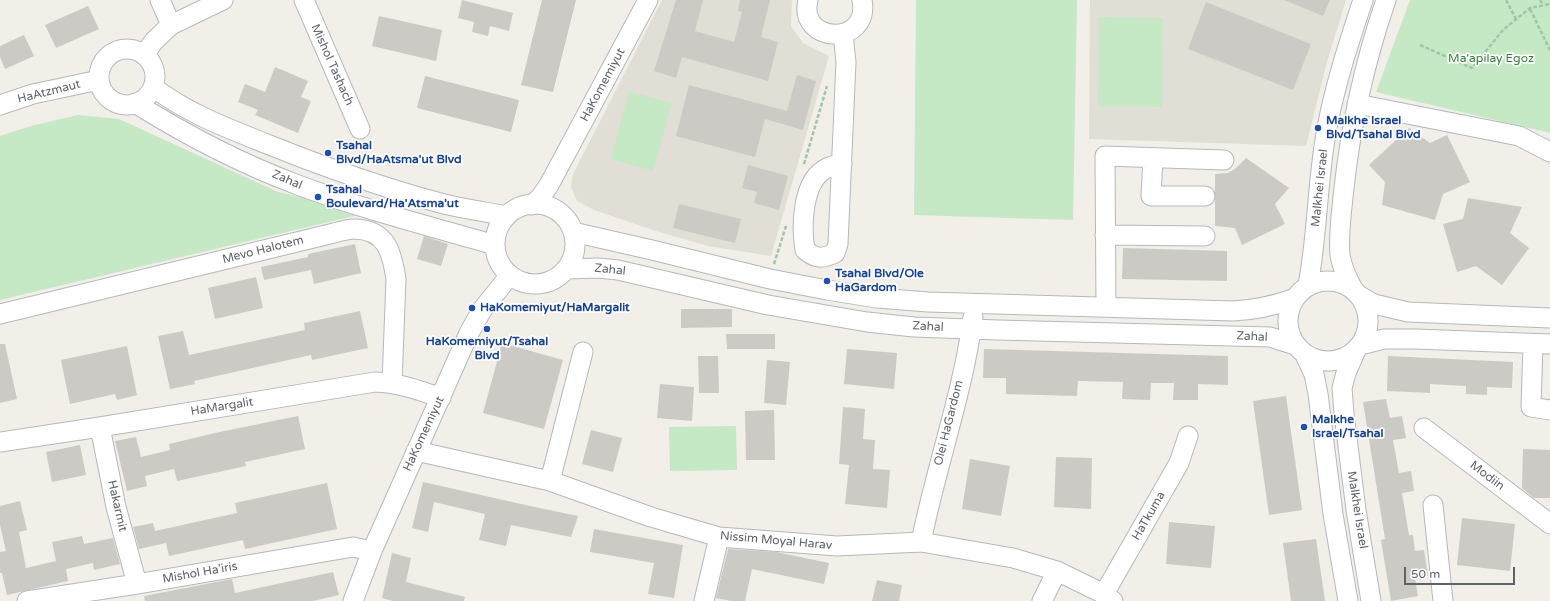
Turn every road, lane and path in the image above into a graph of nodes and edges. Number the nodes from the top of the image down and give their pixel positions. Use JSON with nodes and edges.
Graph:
{"nodes":[{"id":1,"x":160,"y":0,"type":"edge"},
{"id":2,"x":223,"y":0,"type":"edge"},
{"id":3,"x":304,"y":0,"type":"edge"},
{"id":4,"x":648,"y":0,"type":"edge"},
{"id":5,"x":808,"y":0,"type":"edge"},
{"id":6,"x":862,"y":0,"type":"edge"},
{"id":7,"x":1363,"y":0,"type":"edge"},
{"id":8,"x":1386,"y":0,"type":"edge"},
{"id":9,"x":1506,"y":0,"type":"edge"},
{"id":10,"x":1540,"y":0,"type":"edge"},
{"id":11,"x":1550,"y":4,"type":"edge"},
{"id":12,"x":1543,"y":5,"type":"junction"},
{"id":13,"x":1530,"y":8,"type":"junction"},
{"id":14,"x":1516,"y":19,"type":"junction"},
{"id":15,"x":171,"y":25,"type":"junction"},
{"id":16,"x":843,"y":34,"type":"junction"},
{"id":17,"x":1420,"y":45,"type":"dead end"},
{"id":18,"x":1550,"y":50,"type":"edge"},
{"id":19,"x":144,"y":55,"type":"junction"},
{"id":20,"x":99,"y":80,"type":"junction"},
{"id":21,"x":828,"y":84,"type":"dead end"},
{"id":22,"x":153,"y":87,"type":"junction"},
{"id":23,"x":135,"y":103,"type":"junction"},
{"id":24,"x":1357,"y":104,"type":"junction"},
{"id":25,"x":0,"y":105,"type":"edge"},
{"id":26,"x":360,"y":129,"type":"dead end"},
{"id":27,"x":1550,"y":152,"type":"edge"},
{"id":28,"x":1152,"y":158,"type":"junction"},
{"id":29,"x":1224,"y":160,"type":"dead end"},
{"id":30,"x":842,"y":164,"type":"dead end"},
{"id":31,"x":803,"y":167,"type":"dead end"},
{"id":32,"x":557,"y":169,"type":"junction"},
{"id":33,"x":1205,"y":196,"type":"dead end"},
{"id":34,"x":532,"y":205,"type":"junction"},
{"id":35,"x":507,"y":216,"type":"junction"},
{"id":36,"x":562,"y":216,"type":"junction"},
{"id":37,"x":788,"y":219,"type":"dead end"},
{"id":38,"x":573,"y":232,"type":"junction"},
{"id":39,"x":1105,"y":235,"type":"junction"},
{"id":40,"x":1205,"y":236,"type":"dead end"},
{"id":41,"x":495,"y":245,"type":"junction"},
{"id":42,"x":566,"y":269,"type":"junction"},
{"id":43,"x":510,"y":275,"type":"junction"},
{"id":44,"x":770,"y":280,"type":"junction"},
{"id":45,"x":1308,"y":285,"type":"junction"},
{"id":46,"x":1356,"y":293,"type":"junction"},
{"id":47,"x":1293,"y":299,"type":"junction"},
{"id":48,"x":974,"y":304,"type":"junction"},
{"id":49,"x":1106,"y":307,"type":"junction"},
{"id":50,"x":0,"y":314,"type":"edge"},
{"id":51,"x":1550,"y":318,"type":"edge"},
{"id":52,"x":971,"y":329,"type":"junction"},
{"id":53,"x":1541,"y":344,"type":"edge"},
{"id":54,"x":1358,"y":347,"type":"junction"},
{"id":55,"x":1300,"y":349,"type":"junction"},
{"id":56,"x":583,"y":352,"type":"dead end"},
{"id":57,"x":392,"y":383,"type":"junction"},
{"id":58,"x":441,"y":398,"type":"junction"},
{"id":59,"x":1550,"y":410,"type":"edge"},
{"id":60,"x":100,"y":427,"type":"junction"},
{"id":61,"x":1424,"y":428,"type":"dead end"},
{"id":62,"x":1188,"y":436,"type":"dead end"},
{"id":63,"x":0,"y":442,"type":"edge"},
{"id":64,"x":416,"y":451,"type":"junction"},
{"id":65,"x":550,"y":481,"type":"junction"},
{"id":66,"x":1433,"y":505,"type":"dead end"},
{"id":67,"x":1550,"y":524,"type":"edge"},
{"id":68,"x":719,"y":537,"type":"junction"},
{"id":69,"x":921,"y":542,"type":"junction"},
{"id":70,"x":372,"y":551,"type":"junction"},
{"id":71,"x":1057,"y":571,"type":"junction"},
{"id":72,"x":137,"y":584,"type":"junction"},
{"id":73,"x":1108,"y":598,"type":"edge"},
{"id":74,"x":27,"y":601,"type":"edge"},
{"id":75,"x":353,"y":601,"type":"edge"},
{"id":76,"x":704,"y":601,"type":"edge"},
{"id":77,"x":1042,"y":601,"type":"edge"},
{"id":78,"x":1348,"y":601,"type":"edge"},
{"id":79,"x":1371,"y":601,"type":"edge"},
{"id":80,"x":1443,"y":601,"type":"edge"}],
"edges":[{"from":1,"to":15,"type":"street"},
{"from":2,"to":15,"type":"street"},
{"from":3,"to":26,"type":"street","name":"Mishol Tashach"},
{"from":4,"to":32,"type":"street","name":"HaKomemiyut"},
{"from":5,"to":16,"type":"street"},
{"from":6,"to":16,"type":"street"},
{"from":7,"to":45,"type":"street","name":"Malkhei Israel"},
{"from":8,"to":24,"type":"street","name":"Malkhei Israel"},
{"from":9,"to":14,"type":"path"},
{"from":10,"to":12,"type":"path"},
{"from":11,"to":12,"type":"path"},
{"from":12,"to":13,"type":"path"},
{"from":13,"to":14,"type":"path"},
{"from":13,"to":18,"type":"path"},
{"from":14,"to":17,"type":"path"},
{"from":15,"to":19,"type":"street"},
{"from":16,"to":30,"type":"street"},
{"from":19,"to":20,"type":"street"},
{"from":19,"to":22,"type":"street"},
{"from":20,"to":23,"type":"street"},
{"from":20,"to":25,"type":"street","name":"HaAtzmaut"},
{"from":21,"to":31,"type":"path"},
{"from":22,"to":23,"type":"street"},
{"from":22,"to":35,"type":"street"},
{"from":23,"to":41,"type":"street","name":"Zahal"},
{"from":24,"to":27,"type":"street"},
{"from":24,"to":46,"type":"street","name":"Malkhei Israel"},
{"from":28,"to":29,"type":"street"},
{"from":28,"to":33,"type":"street"},
{"from":28,"to":39,"type":"street"},
{"from":32,"to":34,"type":"street","name":"HaKomemiyut"},
{"from":32,"to":36,"type":"street","name":"HaKomemiyut"},
{"from":34,"to":35,"type":"street"},
{"from":34,"to":36,"type":"street"},
{"from":35,"to":41,"type":"street"},
{"from":36,"to":38,"type":"street"},
{"from":37,"to":44,"type":"path"},
{"from":38,"to":42,"type":"street"},
{"from":38,"to":44,"type":"street","name":"Zahal"},
{"from":39,"to":40,"type":"street"},
{"from":39,"to":49,"type":"street"},
{"from":41,"to":43,"type":"street"},
{"from":42,"to":43,"type":"street"},
{"from":42,"to":52,"type":"street","name":"Zahal"},
{"from":43,"to":58,"type":"street","name":"HaKomemiyut"},
{"from":44,"to":48,"type":"street","name":"Zahal"},
{"from":45,"to":46,"type":"street"},
{"from":45,"to":47,"type":"street"},
{"from":46,"to":51,"type":"street"},
{"from":46,"to":54,"type":"street"},
{"from":47,"to":49,"type":"street","name":"Zahal"},
{"from":47,"to":55,"type":"street"},
{"from":48,"to":49,"type":"street","name":"Zahal"},
{"from":48,"to":52,"type":"street","name":"Olei HaGardom"},
{"from":50,"to":57,"type":"street","name":"Mevo Halotem"},
{"from":52,"to":55,"type":"street","name":"Zahal"},
{"from":52,"to":69,"type":"street","name":"Olei HaGardom"},
{"from":53,"to":54,"type":"street"},
{"from":53,"to":59,"type":"street"},
{"from":54,"to":55,"type":"street"},
{"from":54,"to":79,"type":"street","name":"Malkhei Israel"},
{"from":55,"to":78,"type":"street","name":"Malkhei Israel"},
{"from":56,"to":65,"type":"street"},
{"from":57,"to":58,"type":"street","name":"HaMargalit"},
{"from":57,"to":60,"type":"street","name":"HaMargalit"},
{"from":58,"to":64,"type":"street","name":"HaKomemiyut"},
{"from":60,"to":63,"type":"street","name":"HaMargalit"},
{"from":60,"to":72,"type":"street","name":"Hakarmit"},
{"from":61,"to":67,"type":"street","name":"Modiin"},
{"from":62,"to":73,"type":"street","name":"HaTkuma"},
{"from":64,"to":65,"type":"street","name":"Nissim Moyal Harav"},
{"from":64,"to":70,"type":"street","name":"HaKomemiyut"},
{"from":65,"to":68,"type":"street","name":"Nissim Moyal Harav"},
{"from":66,"to":80,"type":"street"},
{"from":68,"to":69,"type":"street","name":"Nissim Moyal Harav"},
{"from":68,"to":76,"type":"street"},
{"from":69,"to":71,"type":"street","name":"Nissim Moyal Harav"},
{"from":70,"to":72,"type":"street","name":"Mishol Ha'iris"},
{"from":70,"to":75,"type":"street","name":"HaKomemiyut"},
{"from":71,"to":73,"type":"street","name":"Nissim Moyal Harav"},
{"from":71,"to":77,"type":"street"},
{"from":72,"to":74,"type":"street","name":"Mishol Ha'iris"}]}
